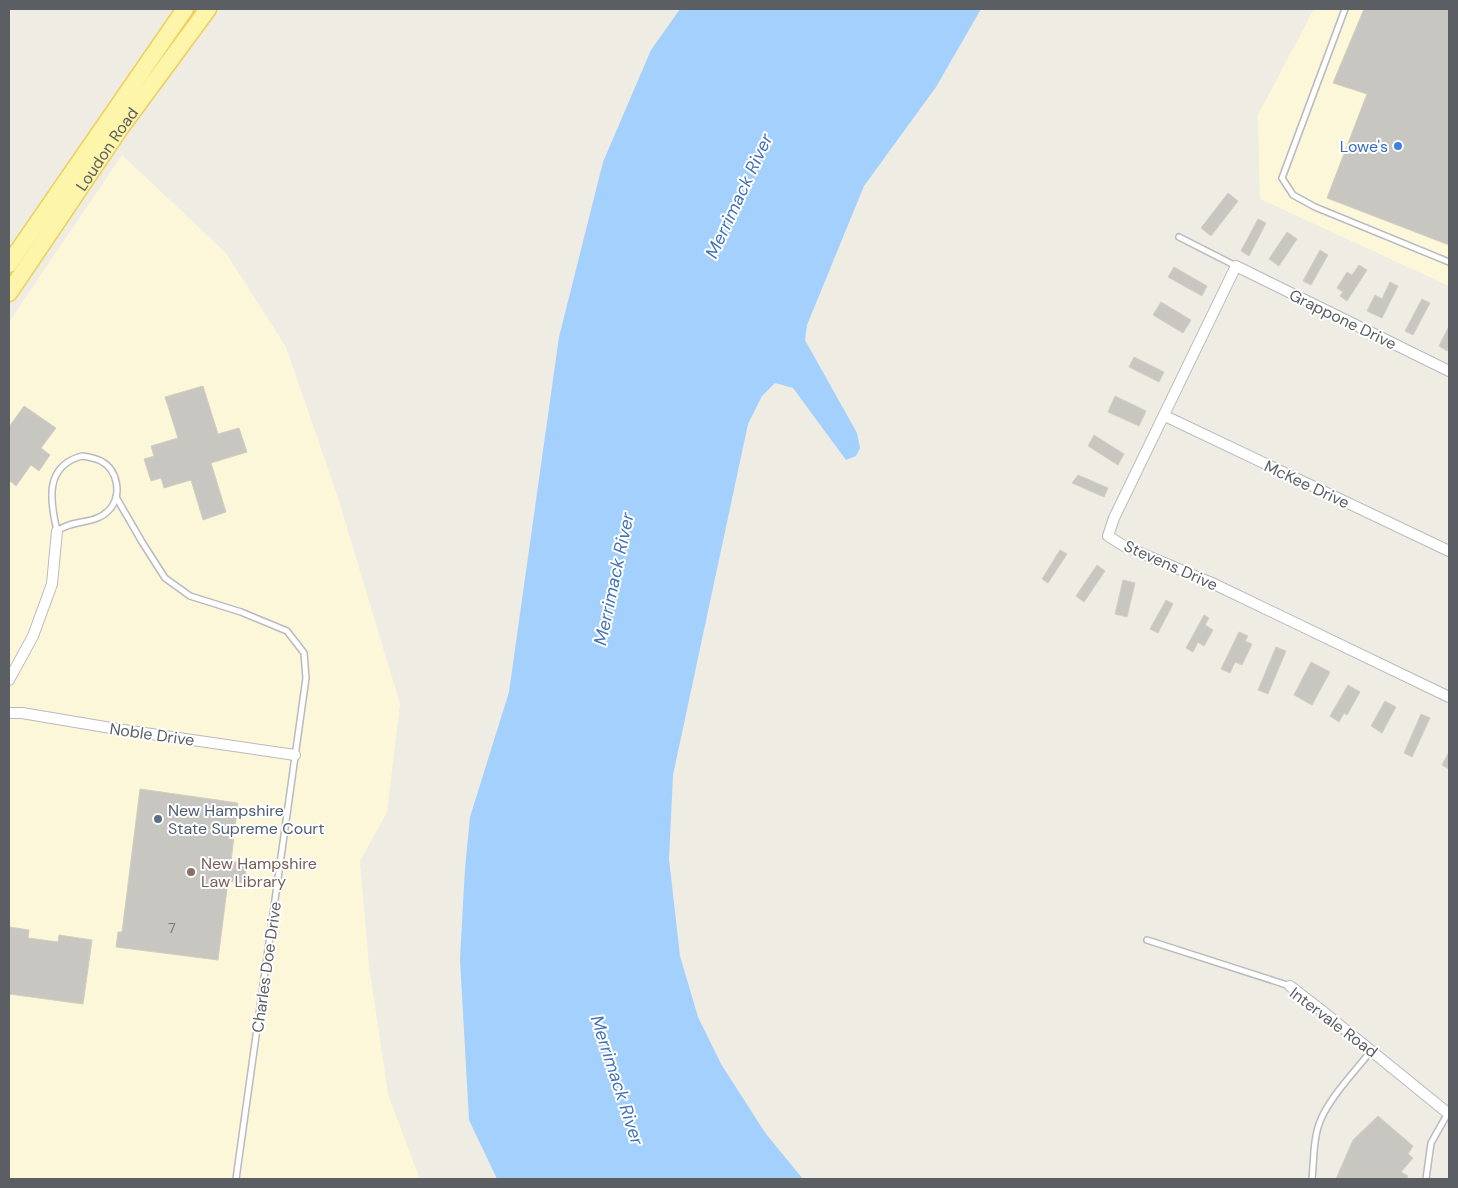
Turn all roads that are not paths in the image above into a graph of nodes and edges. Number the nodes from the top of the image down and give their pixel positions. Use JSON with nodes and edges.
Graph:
{"nodes":[{"id":1,"x":185,"y":9,"type":"edge"},
{"id":2,"x":208,"y":9,"type":"edge"},
{"id":3,"x":1346,"y":9,"type":"edge"},
{"id":4,"x":1179,"y":237,"type":"dead end"},
{"id":5,"x":1449,"y":262,"type":"edge"},
{"id":6,"x":9,"y":264,"type":"edge"},
{"id":7,"x":1236,"y":266,"type":"junction"},
{"id":8,"x":9,"y":293,"type":"edge"},
{"id":9,"x":1449,"y":371,"type":"edge"},
{"id":10,"x":1165,"y":416,"type":"junction"},
{"id":11,"x":116,"y":497,"type":"junction"},
{"id":12,"x":57,"y":531,"type":"junction"},
{"id":13,"x":1449,"y":551,"type":"edge"},
{"id":14,"x":9,"y":680,"type":"edge"},
{"id":15,"x":1449,"y":697,"type":"edge"},
{"id":16,"x":9,"y":713,"type":"edge"},
{"id":17,"x":295,"y":755,"type":"junction"},
{"id":18,"x":1147,"y":940,"type":"dead end"},
{"id":19,"x":1290,"y":986,"type":"joint"},
{"id":20,"x":1372,"y":1050,"type":"junction"},
{"id":21,"x":1449,"y":1113,"type":"edge"},
{"id":22,"x":236,"y":1179,"type":"edge"},
{"id":23,"x":1312,"y":1179,"type":"edge"},
{"id":24,"x":1426,"y":1179,"type":"edge"}],
"edges":[{"from":1,"to":6,"type":"main road","name":"Loudon Road"},
{"from":2,"to":8,"type":"main road","name":"Loudon Road"},
{"from":3,"to":5,"type":"lane"},
{"from":4,"to":7,"type":"lane"},
{"from":7,"to":9,"type":"street","name":"Grappone Drive"},
{"from":7,"to":10,"type":"street","name":"Stevens Drive"},
{"from":10,"to":13,"type":"street","name":"McKee Drive"},
{"from":10,"to":15,"type":"street","name":"Stevens Drive"},
{"from":11,"to":12,"type":"lane"},
{"from":11,"to":12,"type":"lane","name":"Charles Doe Drive"},
{"from":11,"to":17,"type":"lane","name":"Charles Doe Drive"},
{"from":12,"to":14,"type":"street","name":"Charles Doe Drive"},
{"from":16,"to":17,"type":"street","name":"Noble Drive"},
{"from":17,"to":22,"type":"lane","name":"Charles Doe Drive"},
{"from":18,"to":19,"type":"lane","name":"Intervale Road"},
{"from":19,"to":20,"type":"street","name":"Intervale Road"},
{"from":20,"to":21,"type":"street","name":"Intervale Road"},
{"from":20,"to":23,"type":"lane"},
{"from":21,"to":24,"type":"lane"}]}
